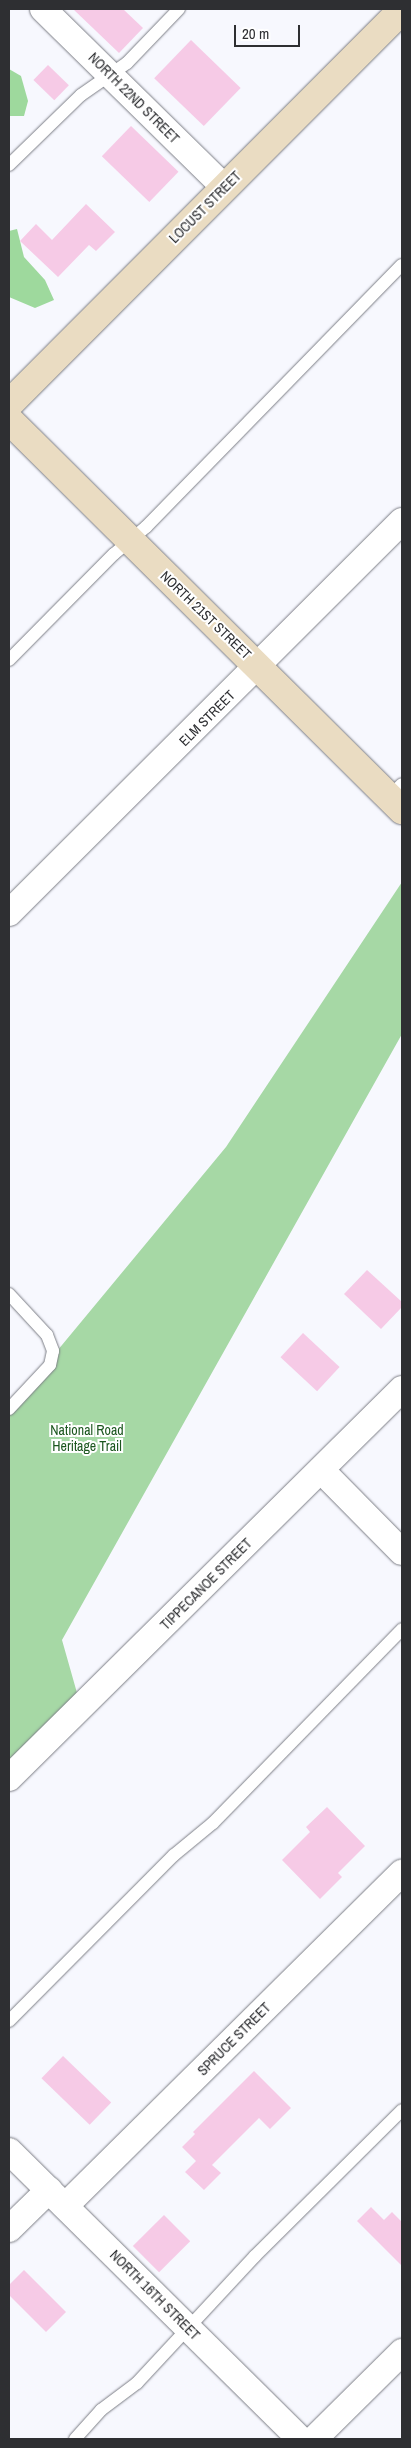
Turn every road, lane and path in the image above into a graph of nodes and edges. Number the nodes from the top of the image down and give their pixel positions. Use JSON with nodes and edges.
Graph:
{"nodes":[{"id":1,"x":43,"y":9,"type":"edge"},
{"id":2,"x":179,"y":9,"type":"edge"},
{"id":3,"x":399,"y":19,"type":"edge"},
{"id":4,"x":110,"y":76,"type":"junction"},
{"id":5,"x":9,"y":165,"type":"edge"},
{"id":6,"x":225,"y":188,"type":"junction"},
{"id":7,"x":402,"y":265,"type":"edge"},
{"id":8,"x":9,"y":404,"type":"edge"},
{"id":9,"x":9,"y":420,"type":"edge"},
{"id":10,"x":402,"y":521,"type":"edge"},
{"id":11,"x":130,"y":541,"type":"junction"},
{"id":12,"x":9,"y":660,"type":"edge"},
{"id":13,"x":259,"y":667,"type":"junction"},
{"id":14,"x":398,"y":797,"type":"edge"},
{"id":15,"x":9,"y":913,"type":"edge"},
{"id":16,"x":9,"y":1294,"type":"edge"},
{"id":17,"x":402,"y":1390,"type":"edge"},
{"id":18,"x":9,"y":1409,"type":"edge"},
{"id":19,"x":321,"y":1470,"type":"junction"},
{"id":20,"x":402,"y":1552,"type":"edge"},
{"id":21,"x":402,"y":1629,"type":"edge"},
{"id":22,"x":9,"y":1778,"type":"edge"},
{"id":23,"x":402,"y":1872,"type":"edge"},
{"id":24,"x":9,"y":2021,"type":"edge"},
{"id":25,"x":402,"y":2110,"type":"edge"},
{"id":26,"x":9,"y":2151,"type":"edge"},
{"id":27,"x":57,"y":2198,"type":"junction"},
{"id":28,"x":9,"y":2229,"type":"edge"},
{"id":29,"x":188,"y":2327,"type":"junction"},
{"id":30,"x":402,"y":2352,"type":"edge"},
{"id":31,"x":75,"y":2439,"type":"edge"},
{"id":32,"x":300,"y":2439,"type":"edge"},
{"id":33,"x":314,"y":2439,"type":"edge"}],
"edges":[{"from":1,"to":4,"type":"street","name":"NORTH 22ND STREET"},
{"from":2,"to":4,"type":"lane"},
{"from":3,"to":6,"type":"street","name":"LOCUST STREET"},
{"from":4,"to":5,"type":"lane"},
{"from":4,"to":6,"type":"street","name":"NORTH 22ND STREET"},
{"from":6,"to":8,"type":"street","name":"LOCUST STREET"},
{"from":7,"to":11,"type":"lane"},
{"from":9,"to":11,"type":"street","name":"NORTH 21ST STREET"},
{"from":10,"to":13,"type":"street","name":"ELM STREET"},
{"from":11,"to":12,"type":"lane"},
{"from":11,"to":13,"type":"street","name":"NORTH 21ST STREET"},
{"from":13,"to":14,"type":"street","name":"NORTH 21ST STREET"},
{"from":13,"to":15,"type":"street","name":"ELM STREET"},
{"from":16,"to":18,"type":"lane"},
{"from":17,"to":19,"type":"street","name":"TIPPECANOE STREET"},
{"from":19,"to":20,"type":"street"},
{"from":19,"to":22,"type":"street","name":"TIPPECANOE STREET"},
{"from":21,"to":24,"type":"lane"},
{"from":23,"to":27,"type":"street","name":"SPRUCE STREET"},
{"from":25,"to":29,"type":"lane"},
{"from":26,"to":27,"type":"street","name":"NORTH 16TH STREET"},
{"from":27,"to":28,"type":"street","name":"SPRUCE STREET"},
{"from":27,"to":29,"type":"street","name":"NORTH 16TH STREET"},
{"from":29,"to":31,"type":"lane"},
{"from":29,"to":32,"type":"street","name":"NORTH 16TH STREET"},
{"from":30,"to":33,"type":"street"}]}
